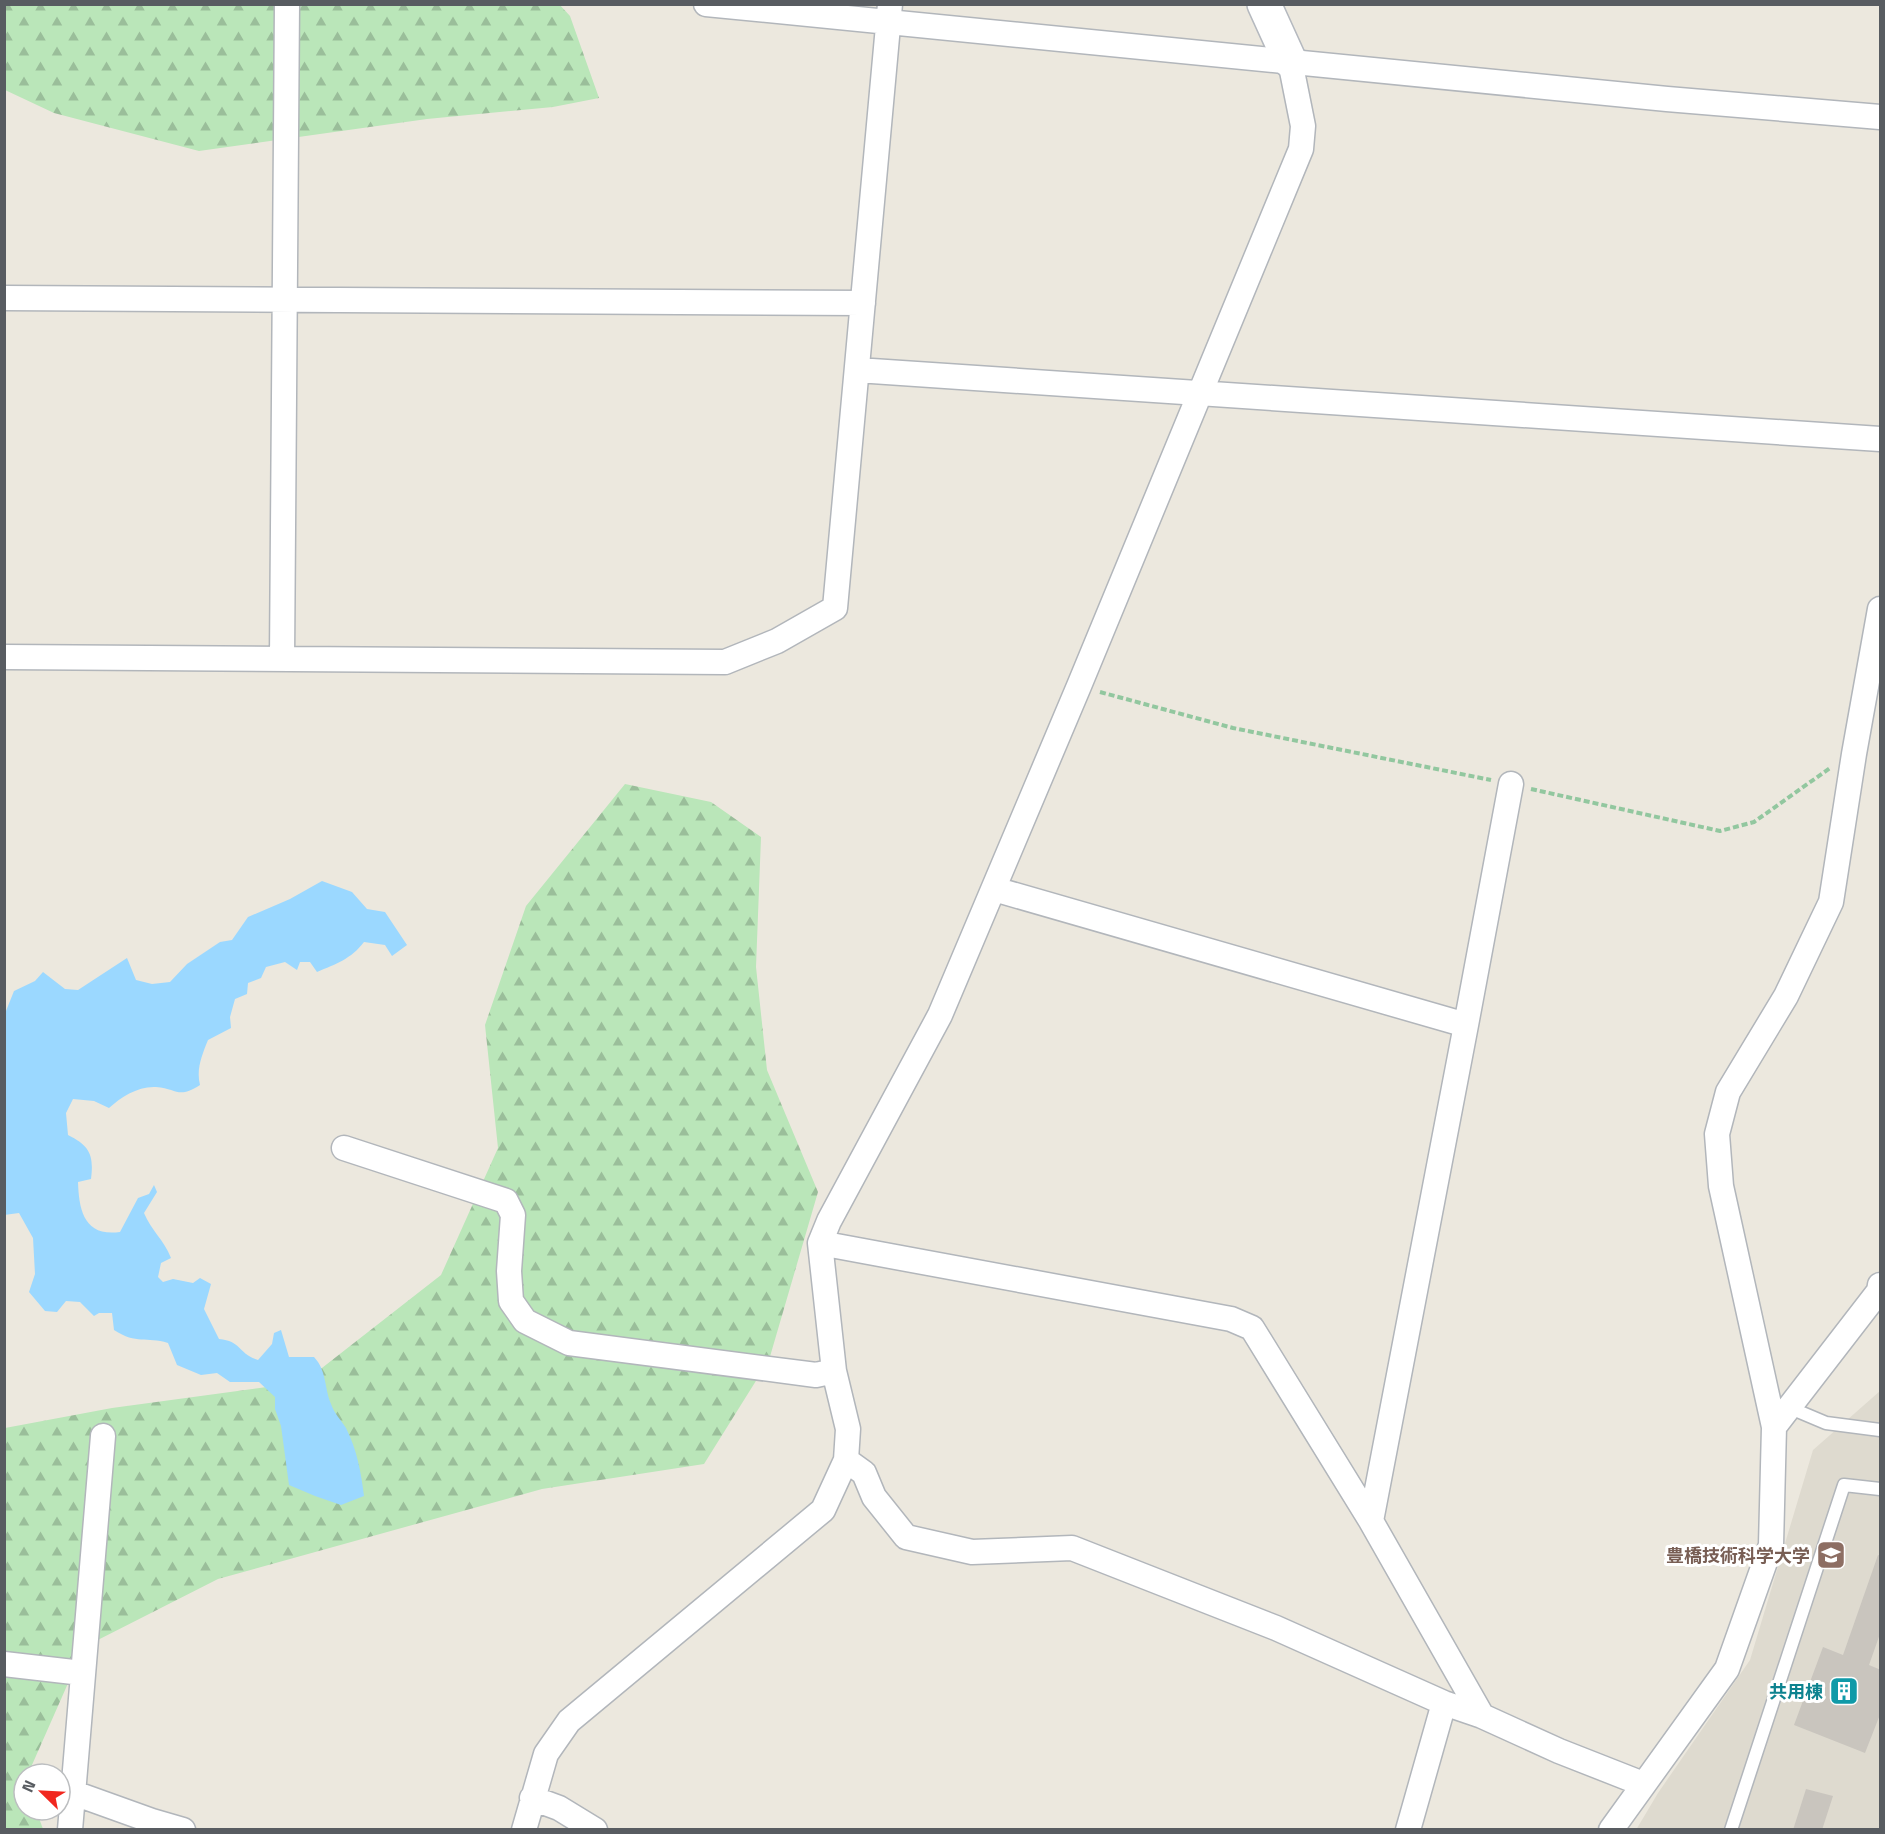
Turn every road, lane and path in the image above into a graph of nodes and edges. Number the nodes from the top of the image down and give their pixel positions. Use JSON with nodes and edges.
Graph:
{"nodes":[{"id":1,"x":287,"y":4,"type":"edge"},
{"id":2,"x":706,"y":4,"type":"edge"},
{"id":3,"x":1264,"y":4,"type":"edge"},
{"id":4,"x":890,"y":13,"type":"edge"},
{"id":5,"x":1290,"y":61,"type":"junction"},
{"id":6,"x":1881,"y":117,"type":"edge"},
{"id":7,"x":4,"y":298,"type":"edge"},
{"id":8,"x":285,"y":299,"type":"junction"},
{"id":9,"x":863,"y":303,"type":"junction"},
{"id":10,"x":857,"y":370,"type":"junction"},
{"id":11,"x":1199,"y":393,"type":"junction"},
{"id":12,"x":1881,"y":439,"type":"edge"},
{"id":13,"x":1881,"y":609,"type":"edge"},
{"id":14,"x":4,"y":657,"type":"edge"},
{"id":15,"x":282,"y":660,"type":"junction"},
{"id":16,"x":1079,"y":686,"type":"junction"},
{"id":17,"x":1854,"y":754,"type":"junction"},
{"id":18,"x":1511,"y":784,"type":"junction"},
{"id":19,"x":994,"y":889,"type":"junction"},
{"id":20,"x":1466,"y":1025,"type":"junction"},
{"id":21,"x":344,"y":1148,"type":"dead end"},
{"id":22,"x":820,"y":1243,"type":"junction"},
{"id":23,"x":1881,"y":1285,"type":"edge"},
{"id":24,"x":834,"y":1371,"type":"junction"},
{"id":25,"x":1788,"y":1407,"type":"junction"},
{"id":26,"x":1774,"y":1427,"type":"junction"},
{"id":27,"x":1881,"y":1430,"type":"edge"},
{"id":28,"x":103,"y":1436,"type":"dead end"},
{"id":29,"x":846,"y":1460,"type":"junction"},
{"id":30,"x":1881,"y":1489,"type":"edge"},
{"id":31,"x":1371,"y":1521,"type":"junction"},
{"id":32,"x":4,"y":1664,"type":"edge"},
{"id":33,"x":82,"y":1672,"type":"junction"},
{"id":34,"x":1444,"y":1702,"type":"junction"},
{"id":35,"x":1482,"y":1716,"type":"junction"},
{"id":36,"x":1643,"y":1785,"type":"junction"},
{"id":37,"x":74,"y":1793,"type":"junction"},
{"id":38,"x":532,"y":1798,"type":"junction"},
{"id":39,"x":70,"y":1830,"type":"edge"},
{"id":40,"x":183,"y":1830,"type":"edge"},
{"id":41,"x":524,"y":1830,"type":"edge"},
{"id":42,"x":595,"y":1830,"type":"edge"},
{"id":43,"x":1408,"y":1830,"type":"edge"},
{"id":44,"x":1611,"y":1830,"type":"edge"},
{"id":45,"x":1731,"y":1830,"type":"edge"}],
"edges":[{"from":1,"to":8,"type":"street"},
{"from":2,"to":4,"type":"street"},
{"from":3,"to":5,"type":"street"},
{"from":4,"to":5,"type":"street"},
{"from":4,"to":9,"type":"street"},
{"from":5,"to":6,"type":"street"},
{"from":5,"to":11,"type":"street"},
{"from":7,"to":8,"type":"street"},
{"from":8,"to":9,"type":"street"},
{"from":8,"to":15,"type":"street"},
{"from":9,"to":10,"type":"street"},
{"from":10,"to":11,"type":"street"},
{"from":10,"to":15,"type":"street"},
{"from":11,"to":12,"type":"street"},
{"from":11,"to":16,"type":"street"},
{"from":13,"to":17,"type":"street"},
{"from":14,"to":15,"type":"street"},
{"from":16,"to":18,"type":"path"},
{"from":16,"to":19,"type":"street"},
{"from":17,"to":18,"type":"path"},
{"from":17,"to":26,"type":"street"},
{"from":18,"to":20,"type":"street"},
{"from":19,"to":20,"type":"street"},
{"from":19,"to":22,"type":"street"},
{"from":20,"to":31,"type":"street"},
{"from":21,"to":24,"type":"street"},
{"from":22,"to":24,"type":"street"},
{"from":22,"to":31,"type":"street"},
{"from":23,"to":25,"type":"street"},
{"from":24,"to":29,"type":"street"},
{"from":25,"to":26,"type":"street"},
{"from":25,"to":27,"type":"lane"},
{"from":26,"to":36,"type":"street"},
{"from":28,"to":33,"type":"street"},
{"from":29,"to":34,"type":"street"},
{"from":29,"to":38,"type":"street"},
{"from":30,"to":45,"type":"lane"},
{"from":31,"to":35,"type":"street"},
{"from":32,"to":33,"type":"street"},
{"from":33,"to":37,"type":"street"},
{"from":34,"to":35,"type":"street"},
{"from":34,"to":43,"type":"street"},
{"from":35,"to":36,"type":"street"},
{"from":36,"to":44,"type":"street"},
{"from":37,"to":39,"type":"street"},
{"from":37,"to":40,"type":"street"},
{"from":38,"to":41,"type":"street"},
{"from":38,"to":42,"type":"street"}]}
